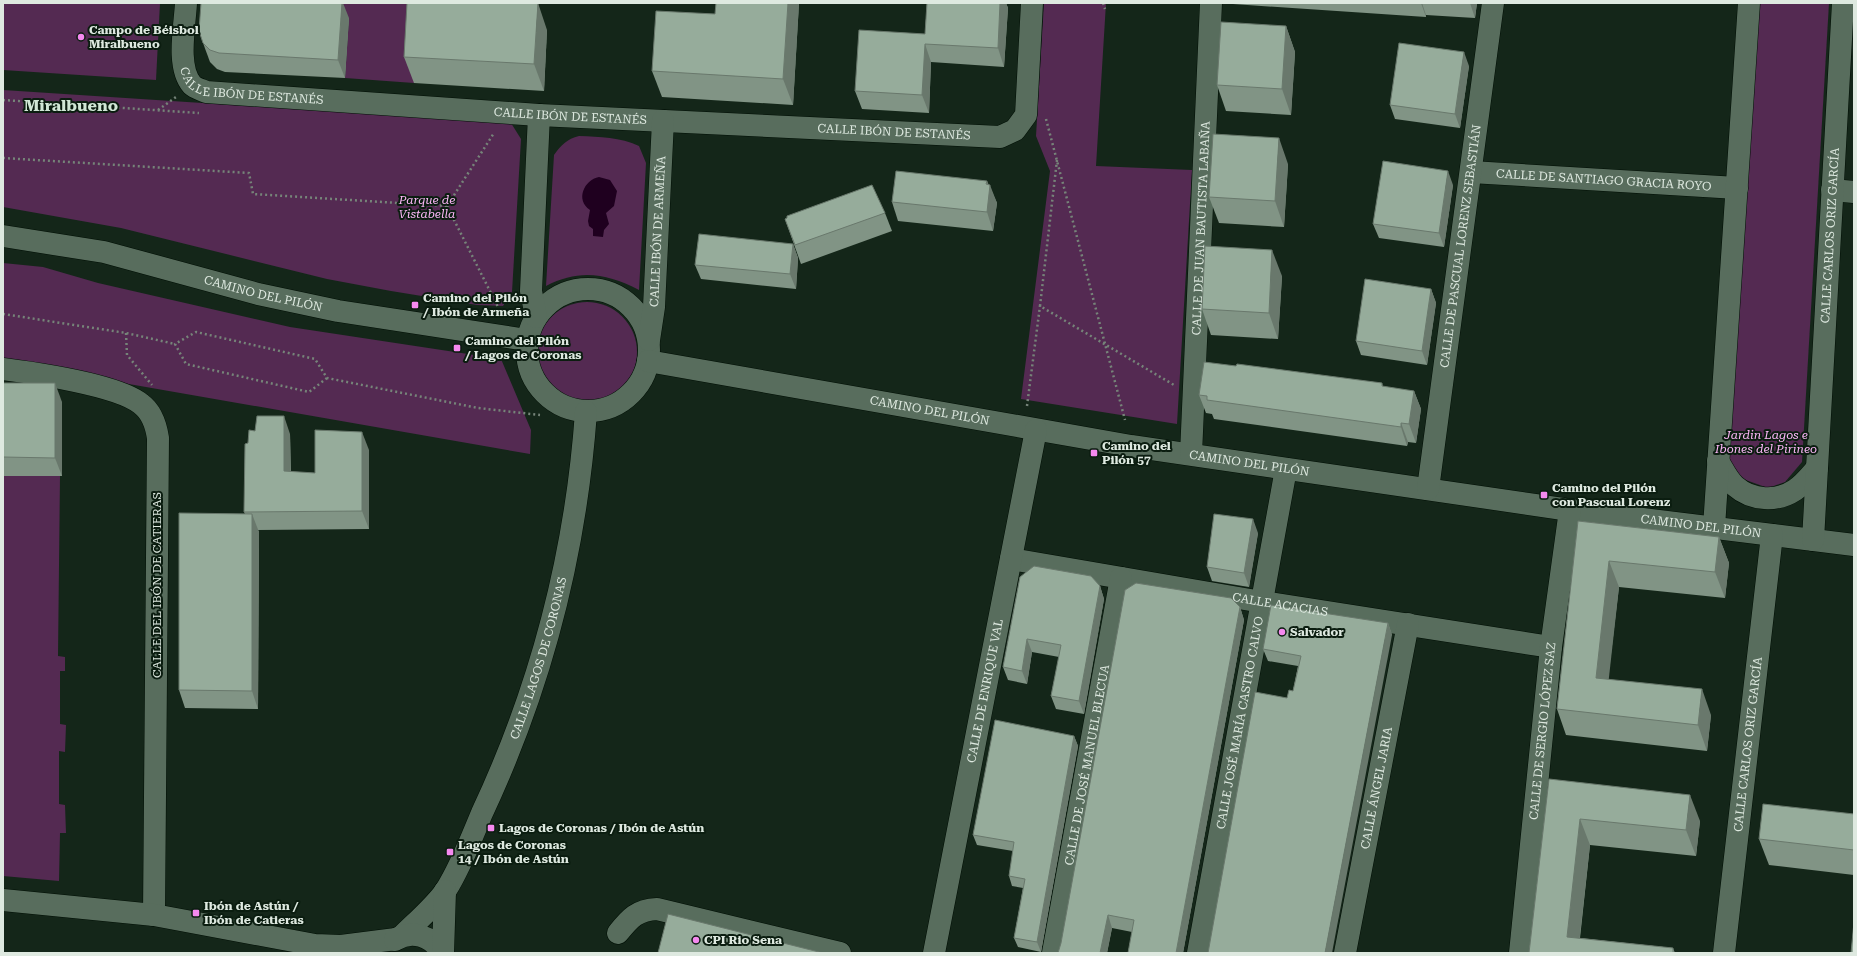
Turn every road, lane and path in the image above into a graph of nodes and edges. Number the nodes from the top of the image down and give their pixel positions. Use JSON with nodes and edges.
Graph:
{"nodes":[{"id":1,"x":186,"y":3,"type":"edge"},
{"id":2,"x":1032,"y":3,"type":"edge"},
{"id":3,"x":1102,"y":3,"type":"edge"},
{"id":4,"x":1212,"y":3,"type":"edge"},
{"id":5,"x":1493,"y":3,"type":"edge"},
{"id":6,"x":1749,"y":3,"type":"edge"},
{"id":7,"x":1843,"y":3,"type":"edge"},
{"id":8,"x":1105,"y":9,"type":"dead end"},
{"id":9,"x":3,"y":100,"type":"edge"},
{"id":10,"x":205,"y":113,"type":"dead end"},
{"id":11,"x":539,"y":115,"type":"junction"},
{"id":12,"x":1036,"y":116,"type":"junction"},
{"id":13,"x":664,"y":121,"type":"junction"},
{"id":14,"x":497,"y":129,"type":"dead end"},
{"id":15,"x":3,"y":158,"type":"edge"},
{"id":16,"x":1057,"y":158,"type":"junction"},
{"id":17,"x":1471,"y":172,"type":"junction"},
{"id":18,"x":1737,"y":188,"type":"junction"},
{"id":19,"x":1832,"y":190,"type":"junction"},
{"id":20,"x":1854,"y":192,"type":"edge"},
{"id":21,"x":447,"y":206,"type":"junction"},
{"id":22,"x":3,"y":236,"type":"edge"},
{"id":23,"x":1040,"y":306,"type":"junction"},
{"id":24,"x":3,"y":314,"type":"edge"},
{"id":25,"x":536,"y":317,"type":"junction"},
{"id":26,"x":126,"y":333,"type":"junction"},
{"id":27,"x":495,"y":336,"type":"junction"},
{"id":28,"x":527,"y":340,"type":"junction"},
{"id":29,"x":175,"y":344,"type":"junction"},
{"id":30,"x":1106,"y":346,"type":"junction"},
{"id":31,"x":648,"y":351,"type":"junction"},
{"id":32,"x":3,"y":369,"type":"edge"},
{"id":33,"x":327,"y":378,"type":"junction"},
{"id":34,"x":1194,"y":396,"type":"junction"},
{"id":35,"x":146,"y":408,"type":"junction"},
{"id":36,"x":586,"y":412,"type":"junction"},
{"id":37,"x":540,"y":415,"type":"dead end"},
{"id":38,"x":1125,"y":420,"type":"dead end"},
{"id":39,"x":1030,"y":428,"type":"junction"},
{"id":40,"x":1191,"y":454,"type":"junction"},
{"id":41,"x":1718,"y":461,"type":"junction"},
{"id":42,"x":1817,"y":468,"type":"junction"},
{"id":43,"x":1286,"y":469,"type":"junction"},
{"id":44,"x":1428,"y":490,"type":"junction"},
{"id":45,"x":1570,"y":510,"type":"junction"},
{"id":46,"x":1714,"y":527,"type":"junction"},
{"id":47,"x":1772,"y":535,"type":"junction"},
{"id":48,"x":1813,"y":540,"type":"junction"},
{"id":49,"x":1854,"y":545,"type":"edge"},
{"id":50,"x":1011,"y":559,"type":"junction"},
{"id":51,"x":1121,"y":578,"type":"junction"},
{"id":52,"x":1262,"y":602,"type":"junction"},
{"id":53,"x":1408,"y":624,"type":"junction"},
{"id":54,"x":1551,"y":647,"type":"junction"},
{"id":55,"x":445,"y":891,"type":"junction"},
{"id":56,"x":3,"y":900,"type":"edge"},
{"id":57,"x":154,"y":915,"type":"junction"},
{"id":58,"x":618,"y":933,"type":"dead end"},
{"id":59,"x":394,"y":943,"type":"edge"},
{"id":60,"x":442,"y":953,"type":"edge"},
{"id":61,"x":840,"y":953,"type":"edge"},
{"id":62,"x":934,"y":953,"type":"edge"},
{"id":63,"x":1053,"y":953,"type":"edge"},
{"id":64,"x":1198,"y":953,"type":"edge"},
{"id":65,"x":1346,"y":953,"type":"edge"},
{"id":66,"x":1520,"y":953,"type":"edge"},
{"id":67,"x":1724,"y":953,"type":"edge"}],
"edges":[{"from":1,"to":11,"type":"street","name":"CALLE IBÓN DE ESTANÉS"},
{"from":2,"to":12,"type":"street"},
{"from":3,"to":8,"type":"path"},
{"from":4,"to":34,"type":"street","name":"CALLE DE JUAN BAUTISTA LABAÑA"},
{"from":5,"to":17,"type":"street","name":"CALLE DE PASCUAL LORENZ SEBASTIÁN"},
{"from":6,"to":18,"type":"street"},
{"from":7,"to":19,"type":"street","name":"CALLE CARLOS ORIZ GARCÍA"},
{"from":9,"to":10,"type":"path"},
{"from":11,"to":13,"type":"street","name":"CALLE IBÓN DE ESTANÉS"},
{"from":11,"to":25,"type":"street"},
{"from":12,"to":13,"type":"street","name":"CALLE IBÓN DE ESTANÉS"},
{"from":12,"to":16,"type":"path"},
{"from":13,"to":31,"type":"street","name":"CALLE IBÓN DE ARMEÑA"},
{"from":14,"to":21,"type":"path"},
{"from":15,"to":21,"type":"path"},
{"from":16,"to":23,"type":"path"},
{"from":16,"to":30,"type":"path"},
{"from":17,"to":18,"type":"street","name":"CALLE DE SANTIAGO GRACIA ROYO"},
{"from":17,"to":44,"type":"street","name":"CALLE DE PASCUAL LORENZ SEBASTIÁN"},
{"from":18,"to":41,"type":"street"},
{"from":19,"to":20,"type":"street"},
{"from":19,"to":42,"type":"street","name":"CALLE CARLOS ORIZ GARCÍA"},
{"from":21,"to":27,"type":"path"},
{"from":22,"to":27,"type":"street","name":"CAMINO DEL PILÓN"},
{"from":23,"to":30,"type":"path"},
{"from":23,"to":39,"type":"path"},
{"from":24,"to":26,"type":"path"},
{"from":25,"to":28,"type":"street"},
{"from":25,"to":31,"type":"street"},
{"from":26,"to":29,"type":"path"},
{"from":26,"to":35,"type":"path"},
{"from":27,"to":28,"type":"street","name":"CAMINO DEL PILÓN"},
{"from":28,"to":36,"type":"street"},
{"from":29,"to":33,"type":"path"},
{"from":29,"to":33,"type":"path"},
{"from":30,"to":34,"type":"path"},
{"from":30,"to":38,"type":"path"},
{"from":31,"to":36,"type":"street"},
{"from":31,"to":39,"type":"street","name":"CAMINO DEL PILÓN"},
{"from":32,"to":35,"type":"street","name":"CALLE DEL IBÓN DE CATIERAS"},
{"from":33,"to":37,"type":"path"},
{"from":34,"to":40,"type":"street","name":"CALLE DE JUAN BAUTISTA LABAÑA"},
{"from":35,"to":57,"type":"street","name":"CALLE DEL IBÓN DE CATIERAS"},
{"from":36,"to":55,"type":"street","name":"CALLE LAGOS DE CORONAS"},
{"from":39,"to":40,"type":"street","name":"CAMINO DEL PILÓN"},
{"from":39,"to":50,"type":"street","name":"CALLE DE ENRIQUE VAL"},
{"from":40,"to":43,"type":"street","name":"CAMINO DEL PILÓN"},
{"from":41,"to":42,"type":"street"},
{"from":41,"to":46,"type":"street"},
{"from":42,"to":48,"type":"street","name":"CALLE CARLOS ORIZ GARCÍA"},
{"from":43,"to":44,"type":"street","name":"CAMINO DEL PILÓN"},
{"from":43,"to":52,"type":"street","name":"CALLE JOSÉ MARÍA CASTRO CALVO"},
{"from":44,"to":45,"type":"street","name":"CAMINO DEL PILÓN"},
{"from":45,"to":46,"type":"street","name":"CAMINO DEL PILÓN"},
{"from":45,"to":54,"type":"street","name":"CALLE DE SERGIO LÓPEZ SAZ"},
{"from":46,"to":47,"type":"street","name":"CAMINO DEL PILÓN"},
{"from":47,"to":48,"type":"street","name":"CAMINO DEL PILÓN"},
{"from":47,"to":67,"type":"street","name":"CALLE CARLOS ORIZ GARCÍA"},
{"from":48,"to":49,"type":"street","name":"CAMINO DEL PILÓN"},
{"from":50,"to":51,"type":"street","name":"CALLE ACACIAS"},
{"from":50,"to":62,"type":"street","name":"CALLE DE ENRIQUE VAL"},
{"from":51,"to":52,"type":"street","name":"CALLE ACACIAS"},
{"from":51,"to":63,"type":"street","name":"CALLE DE JOSÉ MANUEL BLECUA"},
{"from":52,"to":53,"type":"street","name":"CALLE ACACIAS"},
{"from":52,"to":64,"type":"street","name":"CALLE JOSÉ MARÍA CASTRO CALVO"},
{"from":53,"to":54,"type":"street","name":"CALLE ACACIAS"},
{"from":53,"to":65,"type":"street","name":"CALLE ÁNGEL JARIA"},
{"from":54,"to":66,"type":"street","name":"CALLE DE SERGIO LÓPEZ SAZ"},
{"from":55,"to":59,"type":"street","name":"CALLE LAGOS DE CORONAS"},
{"from":55,"to":60,"type":"street","name":"CALLE LAGOS DE CORONAS"},
{"from":56,"to":57,"type":"street"},
{"from":57,"to":59,"type":"street"},
{"from":58,"to":61,"type":"street"},
{"from":59,"to":60,"type":"street"}]}
